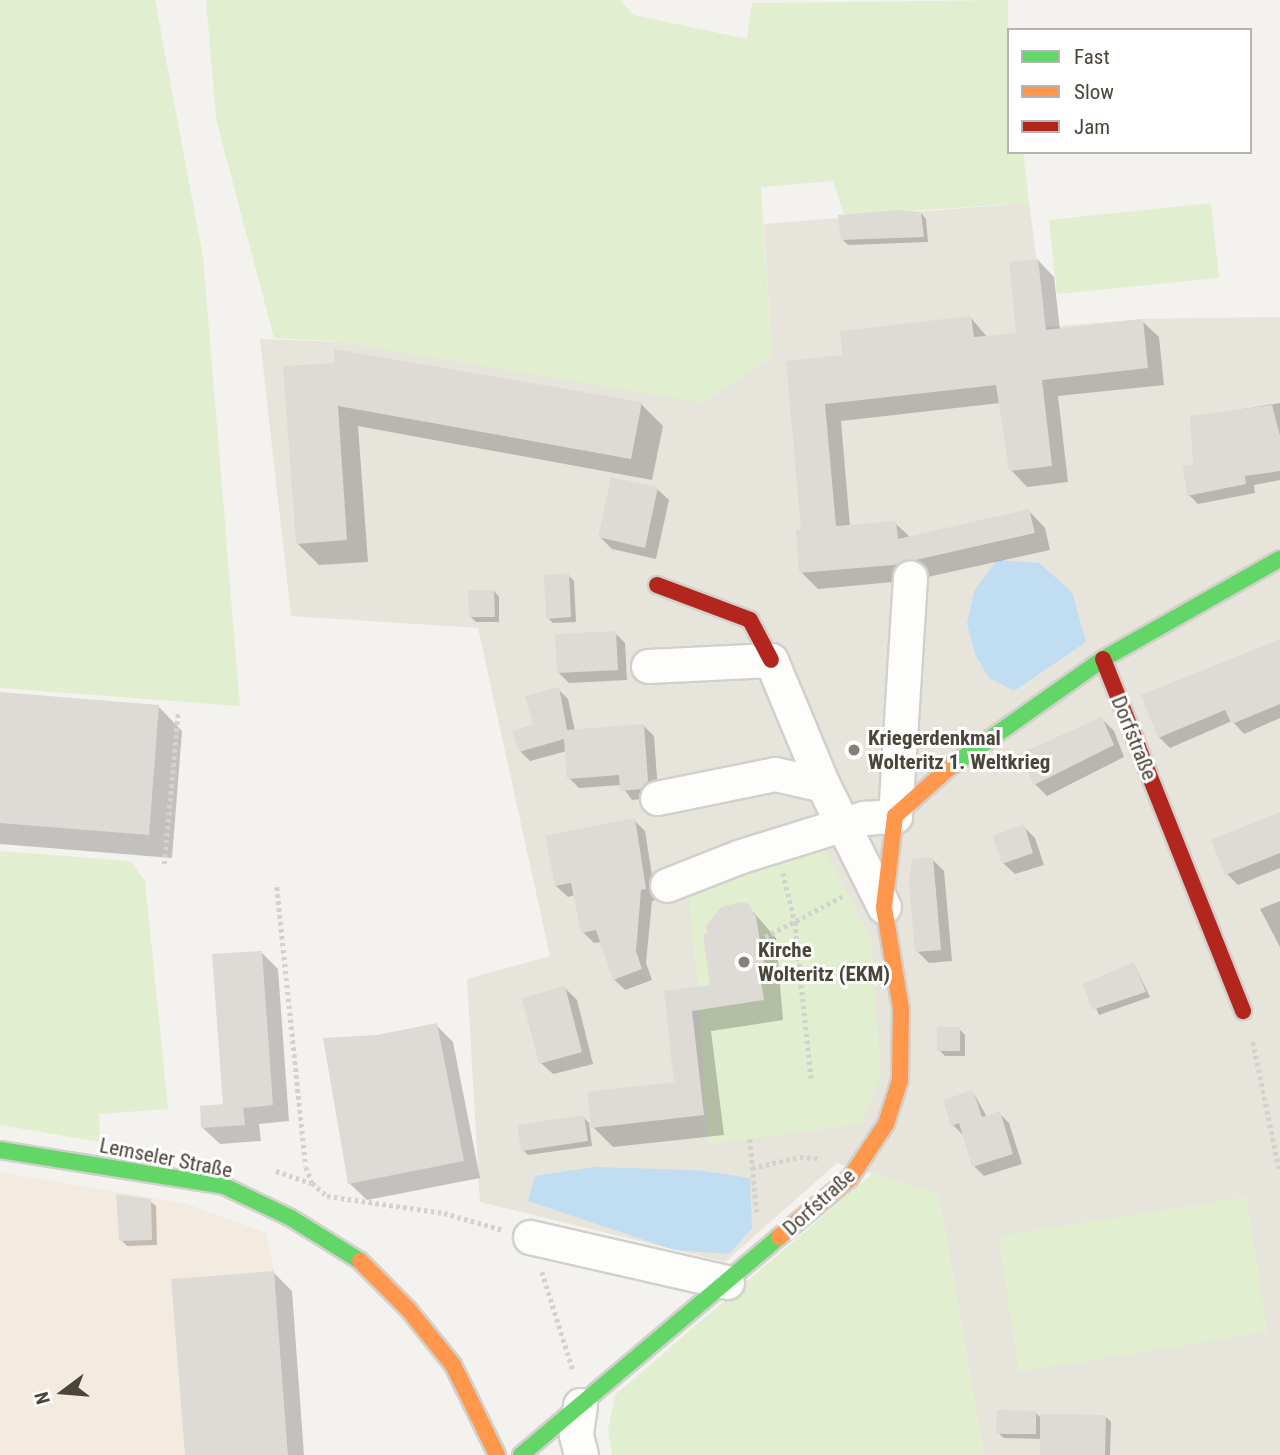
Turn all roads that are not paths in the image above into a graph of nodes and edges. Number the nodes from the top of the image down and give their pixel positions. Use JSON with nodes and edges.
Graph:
{"nodes":[{"id":1,"x":1280,"y":559,"type":"edge"},
{"id":2,"x":910,"y":577,"type":"dead end"},
{"id":3,"x":657,"y":585,"type":"dead end"},
{"id":4,"x":771,"y":660,"type":"junction"},
{"id":5,"x":1103,"y":660,"type":"junction"},
{"id":6,"x":648,"y":666,"type":"dead end"},
{"id":7,"x":823,"y":785,"type":"junction"},
{"id":8,"x":657,"y":798,"type":"dead end"},
{"id":9,"x":895,"y":816,"type":"junction"},
{"id":10,"x":843,"y":826,"type":"junction"},
{"id":11,"x":667,"y":886,"type":"dead end"},
{"id":12,"x":877,"y":894,"type":"junction"},
{"id":13,"x":1243,"y":1011,"type":"road end"},
{"id":14,"x":0,"y":1150,"type":"edge"},
{"id":15,"x":530,"y":1237,"type":"road end"},
{"id":16,"x":727,"y":1282,"type":"junction"},
{"id":17,"x":580,"y":1405,"type":"junction"},
{"id":18,"x":497,"y":1455,"type":"edge"},
{"id":19,"x":520,"y":1455,"type":"edge"},
{"id":20,"x":581,"y":1455,"type":"edge"}],
"edges":[{"from":1,"to":5,"type":"street"},
{"from":2,"to":9,"type":"street","name":"Dorfstraße"},
{"from":3,"to":4,"type":"street"},
{"from":4,"to":6,"type":"street"},
{"from":4,"to":7,"type":"street"},
{"from":5,"to":9,"type":"street"},
{"from":5,"to":13,"type":"street","name":"Dorfstraße"},
{"from":7,"to":8,"type":"street"},
{"from":7,"to":10,"type":"street"},
{"from":9,"to":10,"type":"street"},
{"from":9,"to":12,"type":"street","name":"Dorfstraße"},
{"from":10,"to":11,"type":"street"},
{"from":10,"to":12,"type":"street"},
{"from":12,"to":16,"type":"street","name":"Dorfstraße"},
{"from":14,"to":18,"type":"street","name":"Lemseler Straße"},
{"from":15,"to":16,"type":"street"},
{"from":16,"to":17,"type":"street","name":"Dorfstraße"},
{"from":17,"to":19,"type":"street","name":"Dorfstraße"},
{"from":17,"to":20,"type":"street"}]}
